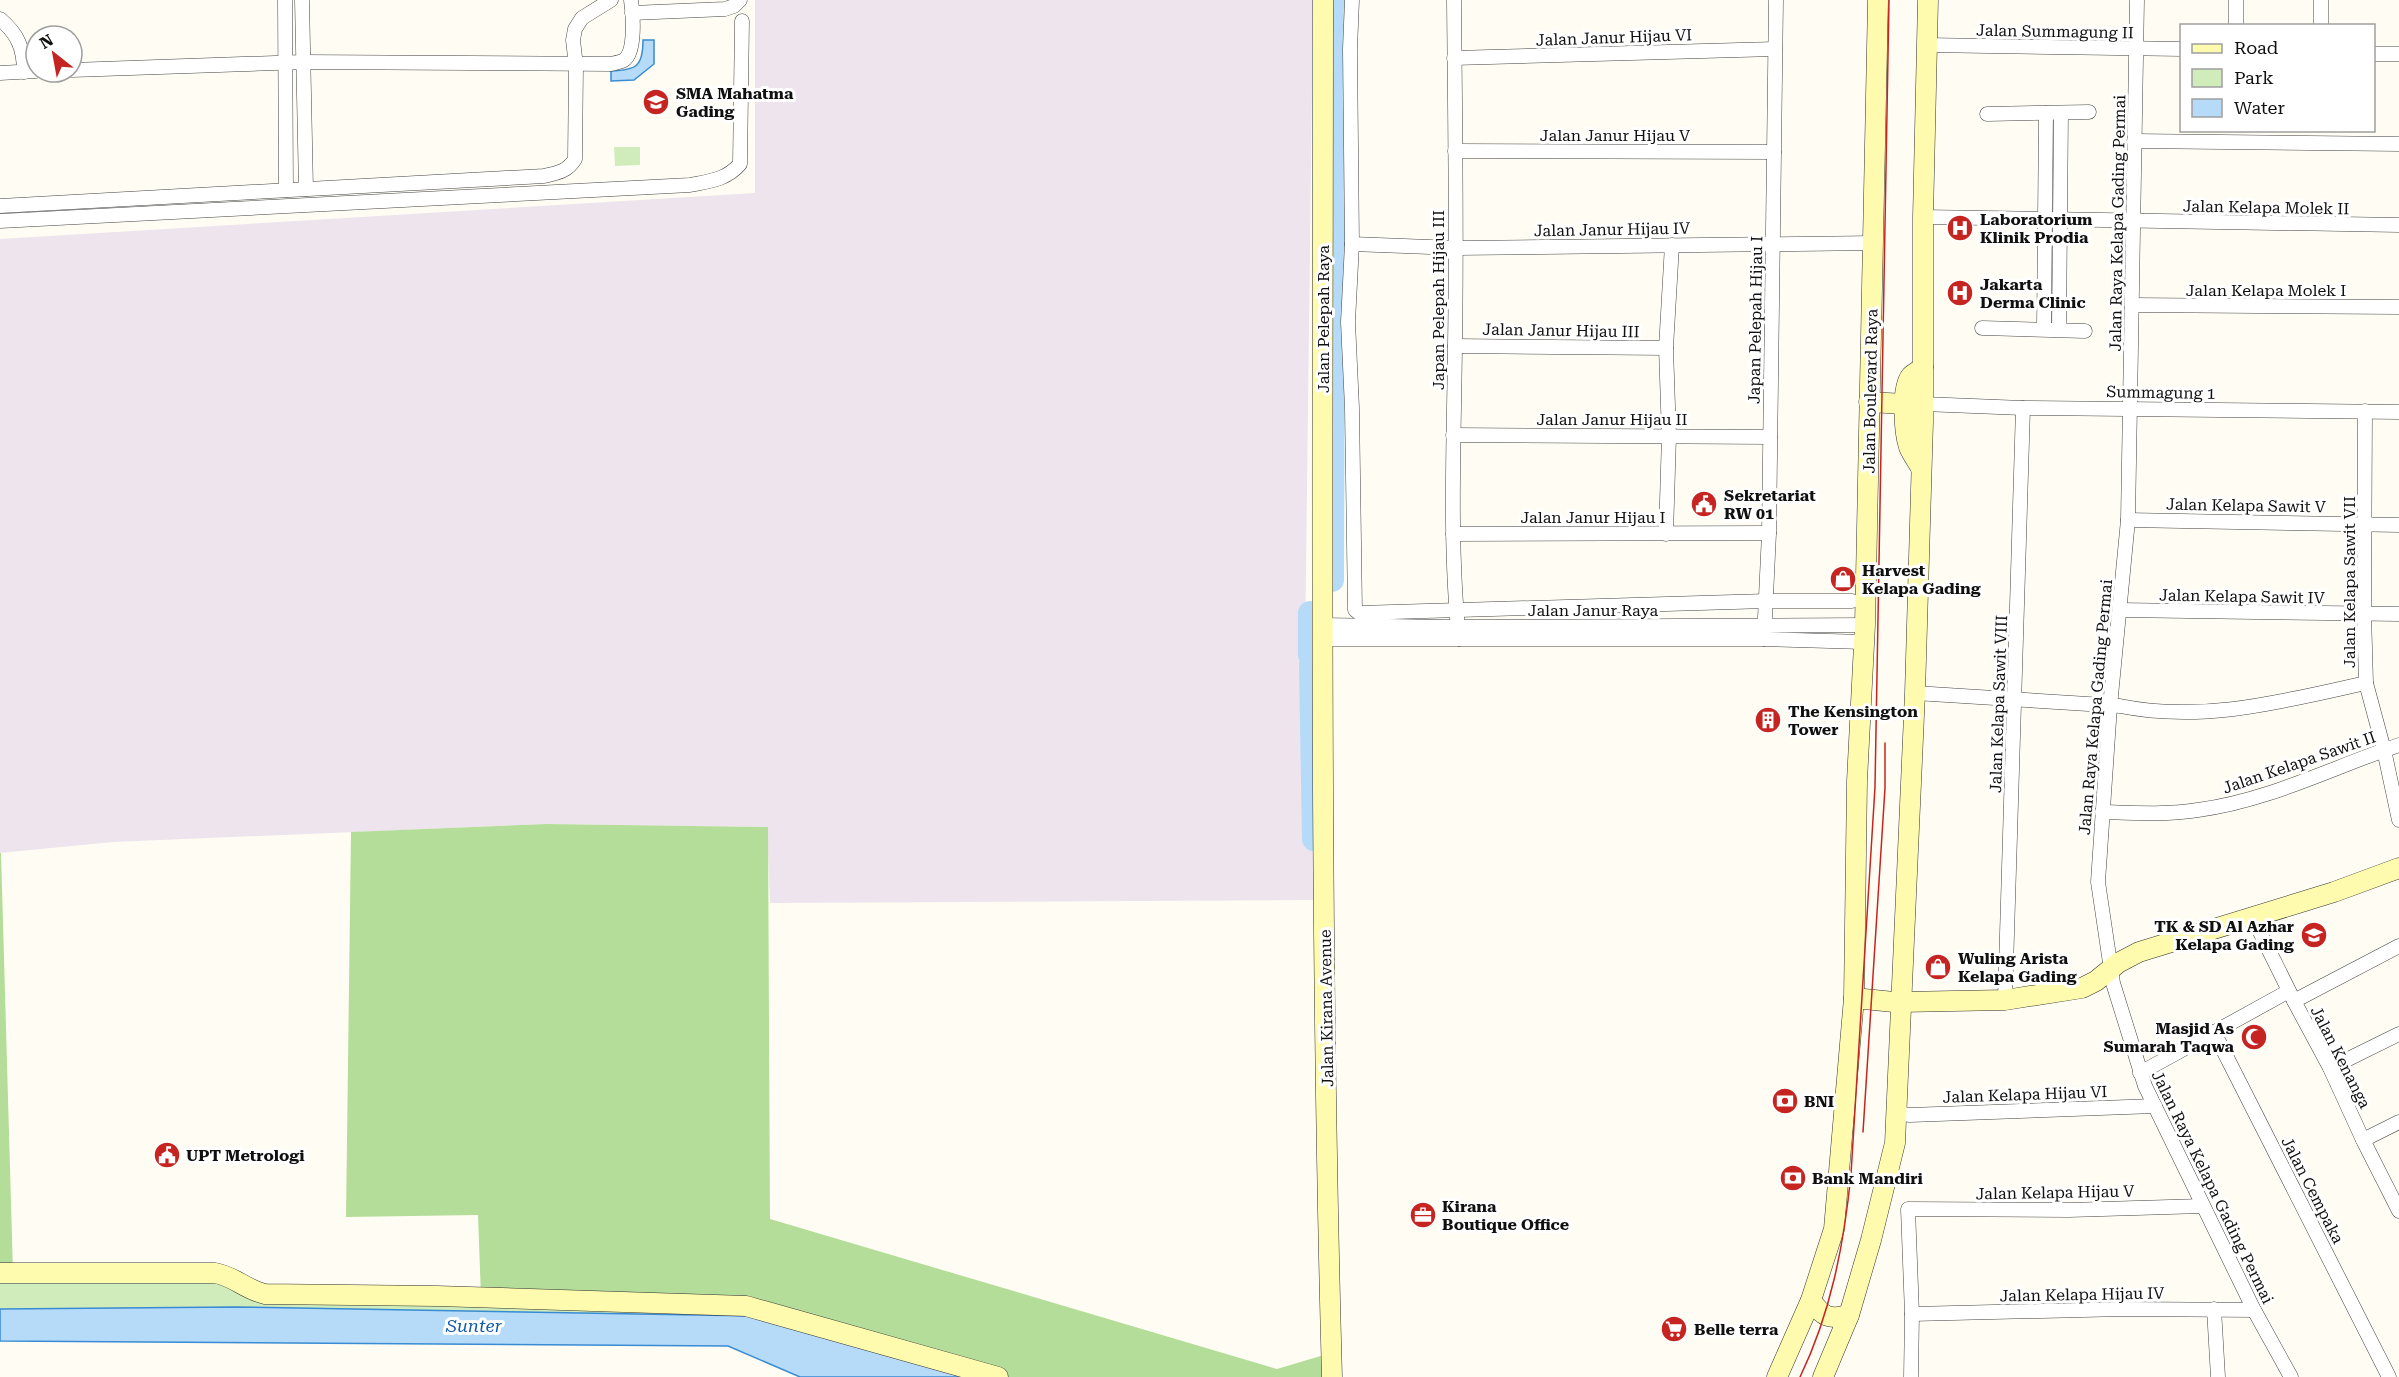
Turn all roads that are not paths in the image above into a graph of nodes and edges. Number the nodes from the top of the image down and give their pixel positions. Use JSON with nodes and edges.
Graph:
{"nodes":[{"id":1,"x":285,"y":0,"type":"edge"},
{"id":2,"x":302,"y":0,"type":"edge"},
{"id":3,"x":611,"y":0,"type":"edge"},
{"id":4,"x":740,"y":0,"type":"edge"},
{"id":5,"x":1323,"y":0,"type":"edge"},
{"id":6,"x":1352,"y":0,"type":"edge"},
{"id":7,"x":1454,"y":0,"type":"edge"},
{"id":8,"x":1776,"y":0,"type":"edge"},
{"id":9,"x":1878,"y":0,"type":"edge"},
{"id":10,"x":1928,"y":0,"type":"edge"},
{"id":11,"x":2137,"y":0,"type":"edge"},
{"id":12,"x":2236,"y":0,"type":"edge"},
{"id":13,"x":2321,"y":0,"type":"edge"},
{"id":14,"x":632,"y":6,"type":"edge"},
{"id":15,"x":0,"y":19,"type":"edge"},
{"id":16,"x":742,"y":21,"type":"dead end"},
{"id":17,"x":2236,"y":24,"type":"edge"},
{"id":18,"x":2321,"y":24,"type":"edge"},
{"id":19,"x":1928,"y":45,"type":"junction"},
{"id":20,"x":1775,"y":49,"type":"junction"},
{"id":21,"x":2136,"y":49,"type":"junction"},
{"id":22,"x":2180,"y":50,"type":"edge"},
{"id":23,"x":2375,"y":54,"type":"edge"},
{"id":24,"x":2399,"y":54,"type":"edge"},
{"id":25,"x":24,"y":56,"type":"edge"},
{"id":26,"x":1454,"y":58,"type":"junction"},
{"id":27,"x":303,"y":62,"type":"junction"},
{"id":28,"x":286,"y":63,"type":"junction"},
{"id":29,"x":576,"y":66,"type":"junction"},
{"id":30,"x":84,"y":70,"type":"edge"},
{"id":31,"x":24,"y":72,"type":"edge"},
{"id":32,"x":0,"y":73,"type":"edge"},
{"id":33,"x":2089,"y":112,"type":"dead end"},
{"id":34,"x":2046,"y":113,"type":"junction"},
{"id":35,"x":2061,"y":113,"type":"junction"},
{"id":36,"x":1987,"y":114,"type":"dead end"},
{"id":37,"x":2134,"y":141,"type":"junction"},
{"id":38,"x":2399,"y":144,"type":"edge"},
{"id":39,"x":1455,"y":151,"type":"junction"},
{"id":40,"x":1774,"y":152,"type":"junction"},
{"id":41,"x":306,"y":189,"type":"junction"},
{"id":42,"x":286,"y":190,"type":"junction"},
{"id":43,"x":0,"y":206,"type":"edge"},
{"id":44,"x":1923,"y":217,"type":"junction"},
{"id":45,"x":2046,"y":219,"type":"junction"},
{"id":46,"x":2061,"y":219,"type":"junction"},
{"id":47,"x":0,"y":221,"type":"edge"},
{"id":48,"x":2132,"y":221,"type":"junction"},
{"id":49,"x":2399,"y":225,"type":"edge"},
{"id":50,"x":1874,"y":243,"type":"junction"},
{"id":51,"x":1352,"y":244,"type":"junction"},
{"id":52,"x":1672,"y":245,"type":"junction"},
{"id":53,"x":1773,"y":245,"type":"junction"},
{"id":54,"x":1456,"y":248,"type":"junction"},
{"id":55,"x":2132,"y":305,"type":"junction"},
{"id":56,"x":2399,"y":307,"type":"edge"},
{"id":57,"x":1982,"y":328,"type":"dead end"},
{"id":58,"x":2044,"y":329,"type":"junction"},
{"id":59,"x":2059,"y":329,"type":"junction"},
{"id":60,"x":2085,"y":331,"type":"dead end"},
{"id":61,"x":1455,"y":346,"type":"junction"},
{"id":62,"x":1666,"y":348,"type":"junction"},
{"id":63,"x":1869,"y":402,"type":"junction"},
{"id":64,"x":1914,"y":404,"type":"junction"},
{"id":65,"x":2130,"y":407,"type":"junction"},
{"id":66,"x":2023,"y":408,"type":"junction"},
{"id":67,"x":2365,"y":411,"type":"junction"},
{"id":68,"x":2399,"y":412,"type":"edge"},
{"id":69,"x":1454,"y":435,"type":"junction"},
{"id":70,"x":1669,"y":436,"type":"junction"},
{"id":71,"x":1770,"y":437,"type":"junction"},
{"id":72,"x":2128,"y":520,"type":"junction"},
{"id":73,"x":2366,"y":524,"type":"junction"},
{"id":74,"x":2399,"y":525,"type":"edge"},
{"id":75,"x":1769,"y":533,"type":"junction"},
{"id":76,"x":1454,"y":534,"type":"junction"},
{"id":77,"x":1666,"y":534,"type":"junction"},
{"id":78,"x":1767,"y":601,"type":"junction"},
{"id":79,"x":1851,"y":601,"type":"dead end"},
{"id":80,"x":1454,"y":608,"type":"junction"},
{"id":81,"x":2120,"y":610,"type":"junction"},
{"id":82,"x":2364,"y":614,"type":"junction"},
{"id":83,"x":2399,"y":614,"type":"edge"},
{"id":84,"x":1764,"y":625,"type":"junction"},
{"id":85,"x":1322,"y":632,"type":"junction"},
{"id":86,"x":1454,"y":633,"type":"junction"},
{"id":87,"x":1865,"y":634,"type":"junction"},
{"id":88,"x":1764,"y":639,"type":"junction"},
{"id":89,"x":2366,"y":682,"type":"junction"},
{"id":90,"x":1915,"y":693,"type":"junction"},
{"id":91,"x":2015,"y":700,"type":"junction"},
{"id":92,"x":2110,"y":706,"type":"junction"},
{"id":93,"x":2399,"y":745,"type":"edge"},
{"id":94,"x":2384,"y":750,"type":"junction"},
{"id":95,"x":2102,"y":812,"type":"junction"},
{"id":96,"x":2399,"y":820,"type":"edge"},
{"id":97,"x":2399,"y":868,"type":"edge"},
{"id":98,"x":2253,"y":918,"type":"junction"},
{"id":99,"x":2399,"y":946,"type":"edge"},
{"id":100,"x":2110,"y":969,"type":"junction"},
{"id":101,"x":2291,"y":996,"type":"junction"},
{"id":102,"x":1854,"y":998,"type":"junction"},
{"id":103,"x":2005,"y":1000,"type":"junction"},
{"id":104,"x":1898,"y":1002,"type":"junction"},
{"id":105,"x":2214,"y":1032,"type":"junction"},
{"id":106,"x":2399,"y":1034,"type":"edge"},
{"id":107,"x":2330,"y":1068,"type":"junction"},
{"id":108,"x":2140,"y":1073,"type":"junction"},
{"id":109,"x":2155,"y":1106,"type":"junction"},
{"id":110,"x":1896,"y":1113,"type":"junction"},
{"id":111,"x":2399,"y":1122,"type":"edge"},
{"id":112,"x":2363,"y":1140,"type":"junction"},
{"id":113,"x":2204,"y":1206,"type":"junction"},
{"id":114,"x":2399,"y":1211,"type":"edge"},
{"id":115,"x":0,"y":1273,"type":"edge"},
{"id":116,"x":1811,"y":1300,"type":"junction"},
{"id":117,"x":2214,"y":1309,"type":"junction"},
{"id":118,"x":2253,"y":1310,"type":"junction"},
{"id":119,"x":1912,"y":1314,"type":"junction"},
{"id":120,"x":1849,"y":1315,"type":"junction"},
{"id":121,"x":998,"y":1377,"type":"edge"},
{"id":122,"x":1332,"y":1377,"type":"edge"},
{"id":123,"x":1777,"y":1377,"type":"edge"},
{"id":124,"x":1823,"y":1377,"type":"edge"},
{"id":125,"x":1911,"y":1377,"type":"edge"},
{"id":126,"x":2218,"y":1377,"type":"edge"},
{"id":127,"x":2291,"y":1377,"type":"edge"},
{"id":128,"x":2389,"y":1377,"type":"edge"}],
"edges":[{"from":1,"to":28,"type":"street"},
{"from":2,"to":27,"type":"street"},
{"from":3,"to":29,"type":"street"},
{"from":4,"to":14,"type":"street"},
{"from":5,"to":85,"type":"main road","name":"Jalan Pelepah Raya"},
{"from":6,"to":51,"type":"street","name":"Jalan Pelepah Raya"},
{"from":7,"to":26,"type":"street","name":"Japan Pelepah Hijau III"},
{"from":8,"to":20,"type":"street","name":"Japan Pelepah Hijau I"},
{"from":9,"to":50,"type":"main road","name":"Jalan Boulevard Raya"},
{"from":10,"to":19,"type":"main road"},
{"from":11,"to":21,"type":"street","name":"Jalan Raya Kelapa Gading Permai"},
{"from":12,"to":17,"type":"street"},
{"from":13,"to":18,"type":"street"},
{"from":14,"to":29,"type":"street"},
{"from":15,"to":25,"type":"street"},
{"from":16,"to":47,"type":"street"},
{"from":19,"to":21,"type":"street","name":"Jalan Summagung II"},
{"from":19,"to":44,"type":"main road"},
{"from":20,"to":26,"type":"street","name":"Jalan Janur Hijau VI"},
{"from":20,"to":40,"type":"street","name":"Japan Pelepah Hijau I"},
{"from":21,"to":22,"type":"street","name":"Jalan Summagung II"},
{"from":21,"to":37,"type":"street","name":"Jalan Raya Kelapa Gading Permai"},
{"from":23,"to":24,"type":"street"},
{"from":26,"to":39,"type":"street","name":"Japan Pelepah Hijau III"},
{"from":27,"to":28,"type":"street"},
{"from":27,"to":29,"type":"street"},
{"from":27,"to":41,"type":"street"},
{"from":28,"to":30,"type":"street"},
{"from":28,"to":42,"type":"street"},
{"from":29,"to":41,"type":"street"},
{"from":31,"to":32,"type":"street"},
{"from":33,"to":35,"type":"street"},
{"from":34,"to":35,"type":"street"},
{"from":34,"to":36,"type":"street"},
{"from":34,"to":45,"type":"street"},
{"from":35,"to":46,"type":"street"},
{"from":37,"to":38,"type":"street"},
{"from":37,"to":48,"type":"street","name":"Jalan Raya Kelapa Gading Permai"},
{"from":39,"to":40,"type":"street","name":"Jalan Janur Hijau V"},
{"from":39,"to":54,"type":"street","name":"Japan Pelepah Hijau III"},
{"from":40,"to":53,"type":"street","name":"Japan Pelepah Hijau I"},
{"from":41,"to":42,"type":"street"},
{"from":42,"to":43,"type":"street"},
{"from":44,"to":45,"type":"street","name":"Jalan Kelapa Molek II"},
{"from":44,"to":64,"type":"main road"},
{"from":45,"to":46,"type":"street","name":"Jalan Kelapa Molek II"},
{"from":45,"to":58,"type":"street"},
{"from":46,"to":48,"type":"street","name":"Jalan Kelapa Molek II"},
{"from":46,"to":59,"type":"street"},
{"from":48,"to":49,"type":"street","name":"Jalan Kelapa Molek II"},
{"from":48,"to":55,"type":"street","name":"Jalan Raya Kelapa Gading Permai"},
{"from":50,"to":53,"type":"street","name":"Jalan Janur Hijau IV"},
{"from":50,"to":63,"type":"main road","name":"Jalan Boulevard Raya"},
{"from":51,"to":54,"type":"street","name":"Jalan Janur Hijau IV"},
{"from":51,"to":80,"type":"street","name":"Jalan Pelepah Raya"},
{"from":52,"to":53,"type":"street","name":"Jalan Janur Hijau IV"},
{"from":52,"to":54,"type":"street","name":"Jalan Janur Hijau IV"},
{"from":52,"to":62,"type":"street"},
{"from":53,"to":71,"type":"street","name":"Japan Pelepah Hijau I"},
{"from":54,"to":61,"type":"street","name":"Japan Pelepah Hijau III"},
{"from":55,"to":56,"type":"street","name":"Jalan Kelapa Molek I"},
{"from":55,"to":65,"type":"street","name":"Jalan Raya Kelapa Gading Permai"},
{"from":57,"to":58,"type":"street"},
{"from":58,"to":59,"type":"street"},
{"from":59,"to":60,"type":"street"},
{"from":61,"to":62,"type":"street","name":"Jalan Janur Hijau III"},
{"from":61,"to":69,"type":"street","name":"Japan Pelepah Hijau III"},
{"from":62,"to":70,"type":"street"},
{"from":63,"to":64,"type":"main road"},
{"from":63,"to":87,"type":"main road","name":"Jalan Boulevard Raya"},
{"from":64,"to":66,"type":"street","name":"Summagung 1"},
{"from":64,"to":90,"type":"main road"},
{"from":65,"to":66,"type":"street","name":"Summagung 1"},
{"from":65,"to":67,"type":"street","name":"Summagung 1"},
{"from":65,"to":72,"type":"street","name":"Jalan Raya Kelapa Gading Permai"},
{"from":66,"to":91,"type":"street","name":"Jalan Kelapa Sawit VIII"},
{"from":67,"to":68,"type":"street","name":"Summagung 1"},
{"from":67,"to":73,"type":"street","name":"Jalan Kelapa Sawit VII"},
{"from":69,"to":70,"type":"street","name":"Jalan Janur Hijau II"},
{"from":69,"to":76,"type":"street","name":"Japan Pelepah Hijau III"},
{"from":70,"to":71,"type":"street","name":"Jalan Janur Hijau II"},
{"from":70,"to":77,"type":"street"},
{"from":71,"to":75,"type":"street","name":"Japan Pelepah Hijau I"},
{"from":72,"to":73,"type":"street","name":"Jalan Kelapa Sawit V"},
{"from":72,"to":81,"type":"street","name":"Jalan Raya Kelapa Gading Permai"},
{"from":73,"to":74,"type":"street","name":"Jalan Kelapa Sawit V"},
{"from":73,"to":82,"type":"street","name":"Jalan Kelapa Sawit VII"},
{"from":75,"to":77,"type":"street","name":"Jalan Janur Hijau I"},
{"from":75,"to":78,"type":"street","name":"Japan Pelepah Hijau I"},
{"from":76,"to":77,"type":"street","name":"Jalan Janur Hijau I"},
{"from":76,"to":80,"type":"street","name":"Japan Pelepah Hijau III"},
{"from":78,"to":79,"type":"street"},
{"from":78,"to":80,"type":"street"},
{"from":78,"to":84,"type":"street","name":"Japan Pelepah Hijau I"},
{"from":80,"to":86,"type":"street","name":"Japan Pelepah Hijau III"},
{"from":81,"to":82,"type":"street","name":"Jalan Kelapa Sawit IV"},
{"from":81,"to":92,"type":"street","name":"Jalan Raya Kelapa Gading Permai"},
{"from":82,"to":83,"type":"street","name":"Jalan Kelapa Sawit IV"},
{"from":82,"to":89,"type":"street","name":"Jalan Kelapa Sawit VII"},
{"from":84,"to":86,"type":"street","name":"Jalan Janur Raya"},
{"from":84,"to":87,"type":"street","name":"Jalan Janur Raya"},
{"from":84,"to":88,"type":"street","name":"Japan Pelepah Hijau I"},
{"from":85,"to":86,"type":"street","name":"Jalan Janur Raya"},
{"from":85,"to":122,"type":"main road","name":"Jalan Kirana Avenue"},
{"from":86,"to":88,"type":"street","name":"Jalan Janur Raya"},
{"from":87,"to":88,"type":"street","name":"Jalan Janur Raya"},
{"from":87,"to":102,"type":"main road","name":"Jalan Boulevard Raya"},
{"from":89,"to":92,"type":"street"},
{"from":89,"to":94,"type":"street","name":"Jalan Kelapa Sawit VII"},
{"from":90,"to":91,"type":"street"},
{"from":90,"to":104,"type":"main road"},
{"from":91,"to":92,"type":"street"},
{"from":91,"to":103,"type":"street","name":"Jalan Kelapa Sawit VIII"},
{"from":92,"to":95,"type":"street","name":"Jalan Raya Kelapa Gading Permai"},
{"from":93,"to":94,"type":"street","name":"Jalan Kelapa Sawit II"},
{"from":94,"to":95,"type":"street","name":"Jalan Kelapa Sawit II"},
{"from":94,"to":96,"type":"street","name":"Jalan Kelapa Sawit VII"},
{"from":95,"to":100,"type":"street","name":"Jalan Raya Kelapa Gading Permai"},
{"from":97,"to":98,"type":"main road"},
{"from":98,"to":100,"type":"main road"},
{"from":98,"to":101,"type":"street","name":"Jalan Kenanga"},
{"from":99,"to":101,"type":"street"},
{"from":100,"to":103,"type":"main road"},
{"from":100,"to":108,"type":"street","name":"Jalan Raya Kelapa Gading Permai"},
{"from":101,"to":105,"type":"street"},
{"from":101,"to":107,"type":"street","name":"Jalan Kenanga"},
{"from":102,"to":104,"type":"main road"},
{"from":102,"to":116,"type":"main road","name":"Jalan Boulevard Raya"},
{"from":103,"to":104,"type":"main road"},
{"from":104,"to":110,"type":"main road"},
{"from":105,"to":108,"type":"street"},
{"from":105,"to":128,"type":"street","name":"Jalan Cempaka"},
{"from":106,"to":107,"type":"street"},
{"from":107,"to":112,"type":"street","name":"Jalan Kenanga"},
{"from":108,"to":109,"type":"street","name":"Jalan Raya Kelapa Gading Permai"},
{"from":109,"to":110,"type":"street","name":"Jalan Kelapa Hijau VI"},
{"from":109,"to":113,"type":"street","name":"Jalan Raya Kelapa Gading Permai"},
{"from":110,"to":120,"type":"main road"},
{"from":111,"to":112,"type":"street"},
{"from":112,"to":114,"type":"street","name":"Jalan Kenanga"},
{"from":113,"to":118,"type":"street","name":"Jalan Raya Kelapa Gading Permai"},
{"from":113,"to":119,"type":"street","name":"Jalan Kelapa Hijau V"},
{"from":115,"to":121,"type":"main road"},
{"from":116,"to":120,"type":"main road"},
{"from":116,"to":123,"type":"main road","name":"Jalan Boulevard Raya"},
{"from":117,"to":118,"type":"street","name":"Jalan Kelapa Hijau IV"},
{"from":117,"to":119,"type":"street","name":"Jalan Kelapa Hijau IV"},
{"from":117,"to":126,"type":"street"},
{"from":118,"to":127,"type":"street","name":"Jalan Raya Kelapa Gading Permai"},
{"from":119,"to":125,"type":"street"},
{"from":120,"to":124,"type":"main road"}]}
